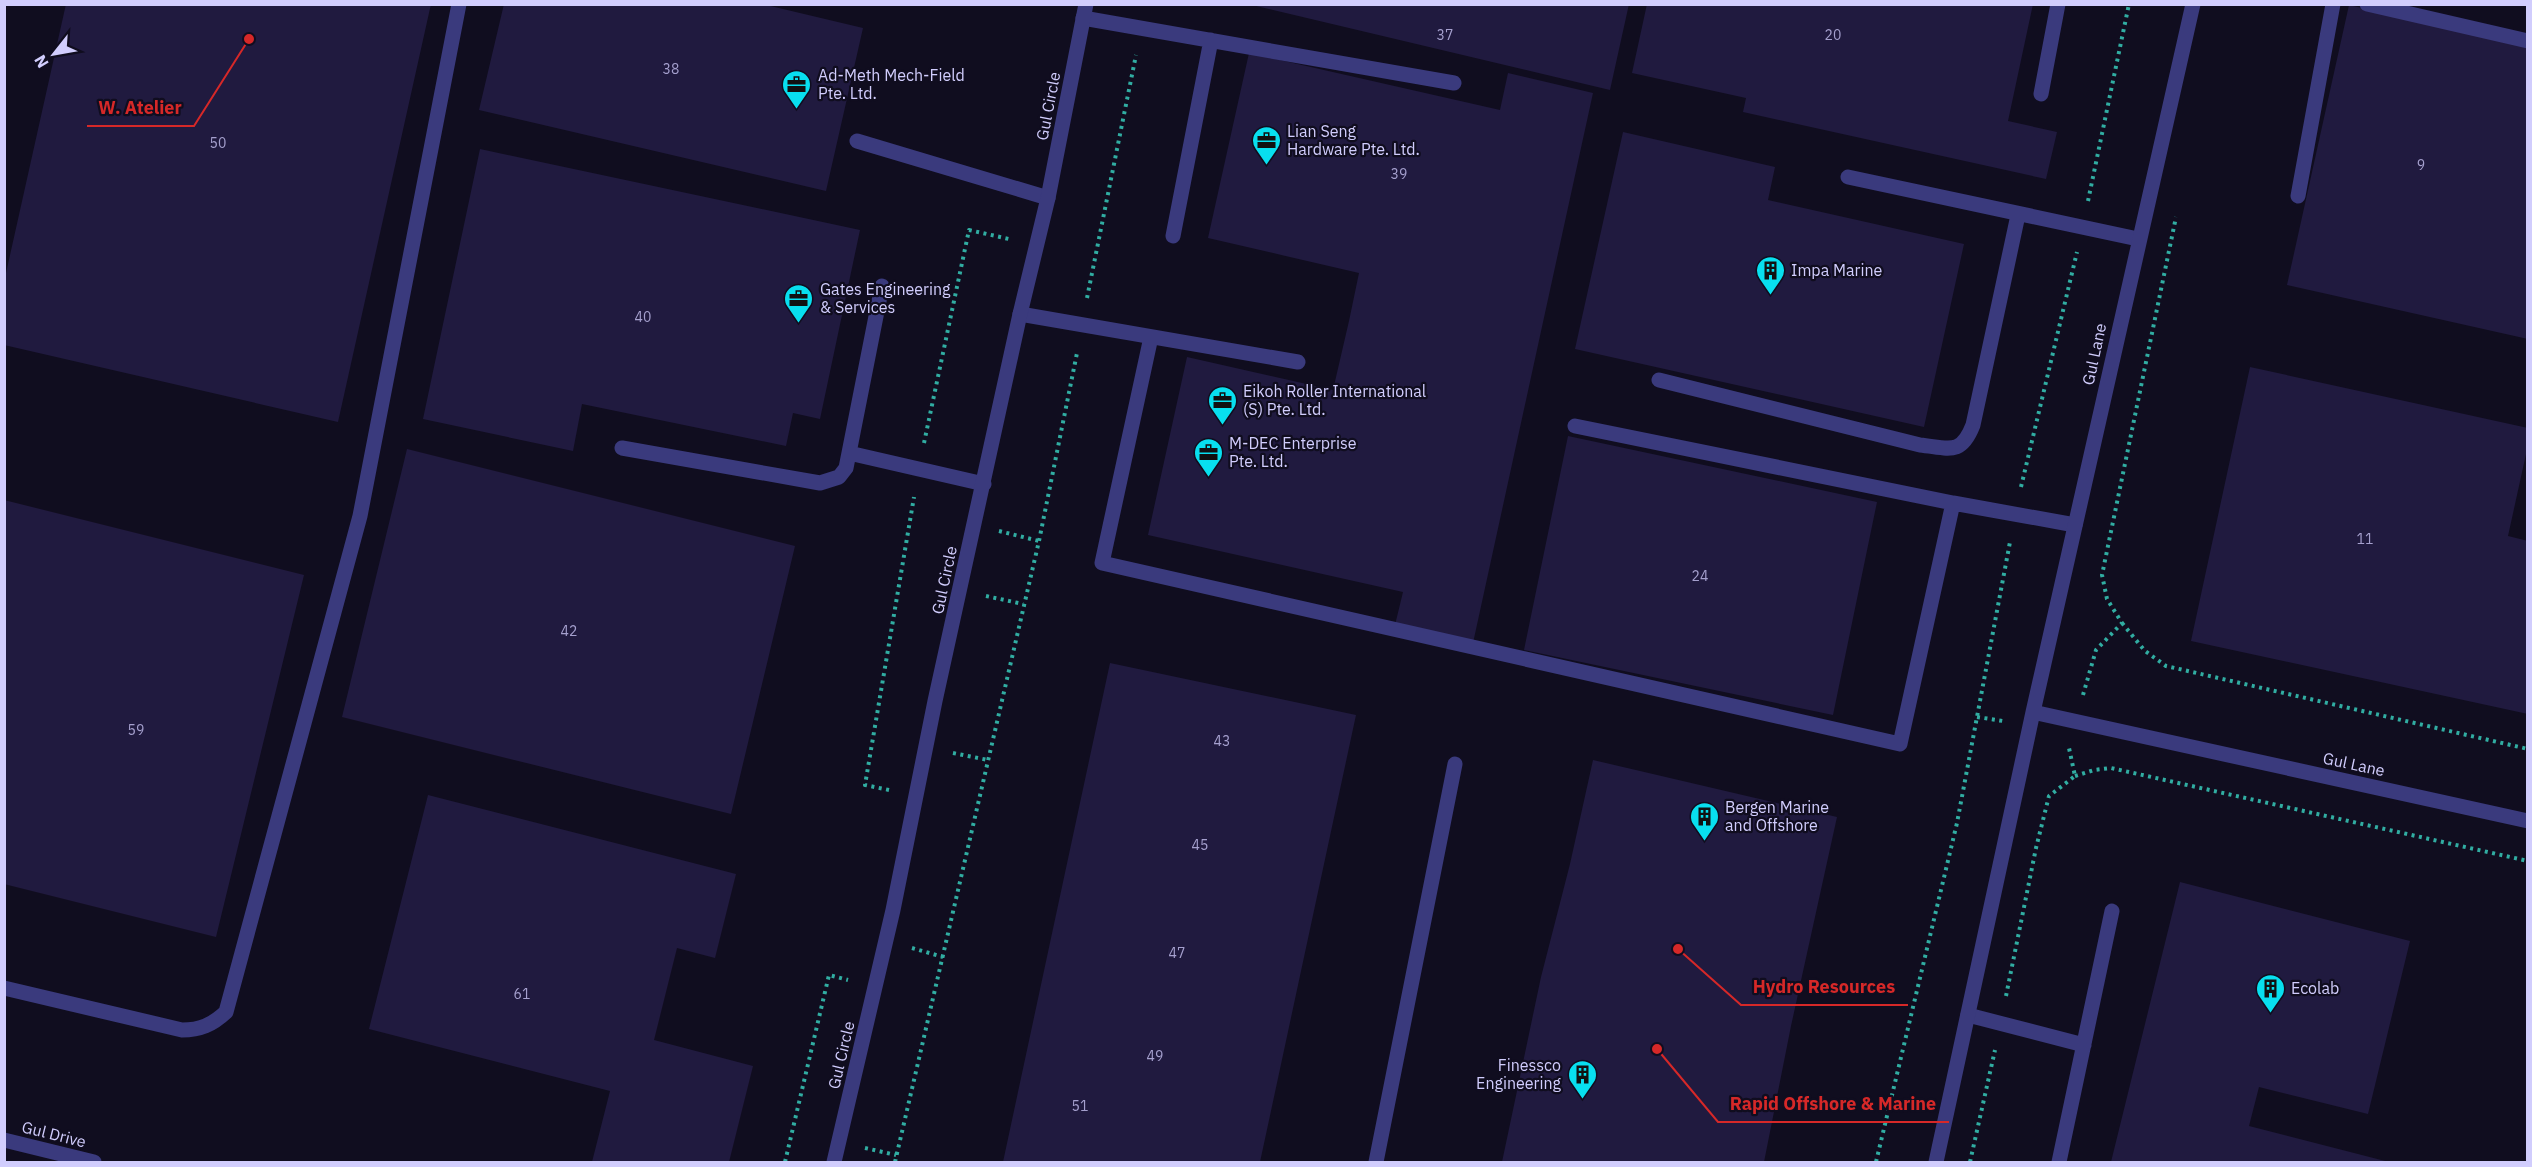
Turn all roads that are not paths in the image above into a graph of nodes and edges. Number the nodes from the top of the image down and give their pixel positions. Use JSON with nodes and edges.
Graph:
{"nodes":[{"id":1,"x":459,"y":4,"type":"edge"},
{"id":2,"x":2058,"y":4,"type":"edge"},
{"id":3,"x":2193,"y":4,"type":"edge"},
{"id":4,"x":2333,"y":4,"type":"edge"},
{"id":5,"x":2367,"y":4,"type":"edge"},
{"id":6,"x":1085,"y":11,"type":"edge"},
{"id":7,"x":1211,"y":40,"type":"junction"},
{"id":8,"x":2528,"y":41,"type":"edge"},
{"id":9,"x":1454,"y":83,"type":"dead end"},
{"id":10,"x":2042,"y":94,"type":"dead end"},
{"id":11,"x":857,"y":141,"type":"dead end"},
{"id":12,"x":1848,"y":177,"type":"dead end"},
{"id":13,"x":2298,"y":196,"type":"dead end"},
{"id":14,"x":1048,"y":198,"type":"junction"},
{"id":15,"x":2018,"y":215,"type":"junction"},
{"id":16,"x":1173,"y":236,"type":"dead end"},
{"id":17,"x":2138,"y":239,"type":"junction"},
{"id":18,"x":882,"y":286,"type":"dead end"},
{"id":19,"x":1020,"y":314,"type":"junction"},
{"id":20,"x":1150,"y":337,"type":"junction"},
{"id":21,"x":1298,"y":362,"type":"dead end"},
{"id":22,"x":1659,"y":380,"type":"dead end"},
{"id":23,"x":1575,"y":426,"type":"dead end"},
{"id":24,"x":622,"y":448,"type":"dead end"},
{"id":25,"x":849,"y":453,"type":"junction"},
{"id":26,"x":984,"y":484,"type":"junction"},
{"id":27,"x":1953,"y":503,"type":"junction"},
{"id":28,"x":2075,"y":525,"type":"junction"},
{"id":29,"x":2033,"y":712,"type":"junction"},
{"id":30,"x":1455,"y":764,"type":"dead end"},
{"id":31,"x":2528,"y":821,"type":"edge"},
{"id":32,"x":2112,"y":911,"type":"dead end"},
{"id":33,"x":4,"y":988,"type":"edge"},
{"id":34,"x":1968,"y":1015,"type":"junction"},
{"id":35,"x":2084,"y":1045,"type":"junction"},
{"id":36,"x":4,"y":1140,"type":"edge"},
{"id":37,"x":94,"y":1162,"type":"edge"},
{"id":38,"x":834,"y":1162,"type":"edge"},
{"id":39,"x":1376,"y":1162,"type":"edge"},
{"id":40,"x":1936,"y":1162,"type":"edge"},
{"id":41,"x":2059,"y":1162,"type":"edge"}],
"edges":[{"from":1,"to":33,"type":"street"},
{"from":2,"to":10,"type":"street"},
{"from":3,"to":17,"type":"street","name":"Gul Lane"},
{"from":4,"to":13,"type":"street"},
{"from":5,"to":8,"type":"street"},
{"from":6,"to":7,"type":"street"},
{"from":6,"to":14,"type":"street","name":"Gul Circle"},
{"from":7,"to":9,"type":"street"},
{"from":7,"to":16,"type":"street"},
{"from":11,"to":14,"type":"street"},
{"from":12,"to":15,"type":"street"},
{"from":14,"to":19,"type":"street","name":"Gul Circle"},
{"from":15,"to":17,"type":"street"},
{"from":15,"to":22,"type":"street"},
{"from":17,"to":28,"type":"street","name":"Gul Lane"},
{"from":18,"to":25,"type":"street"},
{"from":19,"to":20,"type":"street"},
{"from":19,"to":26,"type":"street","name":"Gul Circle"},
{"from":20,"to":21,"type":"street"},
{"from":20,"to":27,"type":"street"},
{"from":23,"to":27,"type":"street"},
{"from":24,"to":25,"type":"street"},
{"from":25,"to":26,"type":"street"},
{"from":26,"to":38,"type":"street","name":"Gul Circle"},
{"from":27,"to":28,"type":"street"},
{"from":28,"to":29,"type":"street","name":"Gul Lane"},
{"from":29,"to":31,"type":"street","name":"Gul Lane"},
{"from":29,"to":34,"type":"street","name":"Gul Lane"},
{"from":30,"to":39,"type":"street"},
{"from":32,"to":35,"type":"street"},
{"from":34,"to":35,"type":"street"},
{"from":34,"to":40,"type":"street","name":"Gul Lane"},
{"from":35,"to":41,"type":"street"},
{"from":36,"to":37,"type":"street","name":"Gul Drive"}]}
